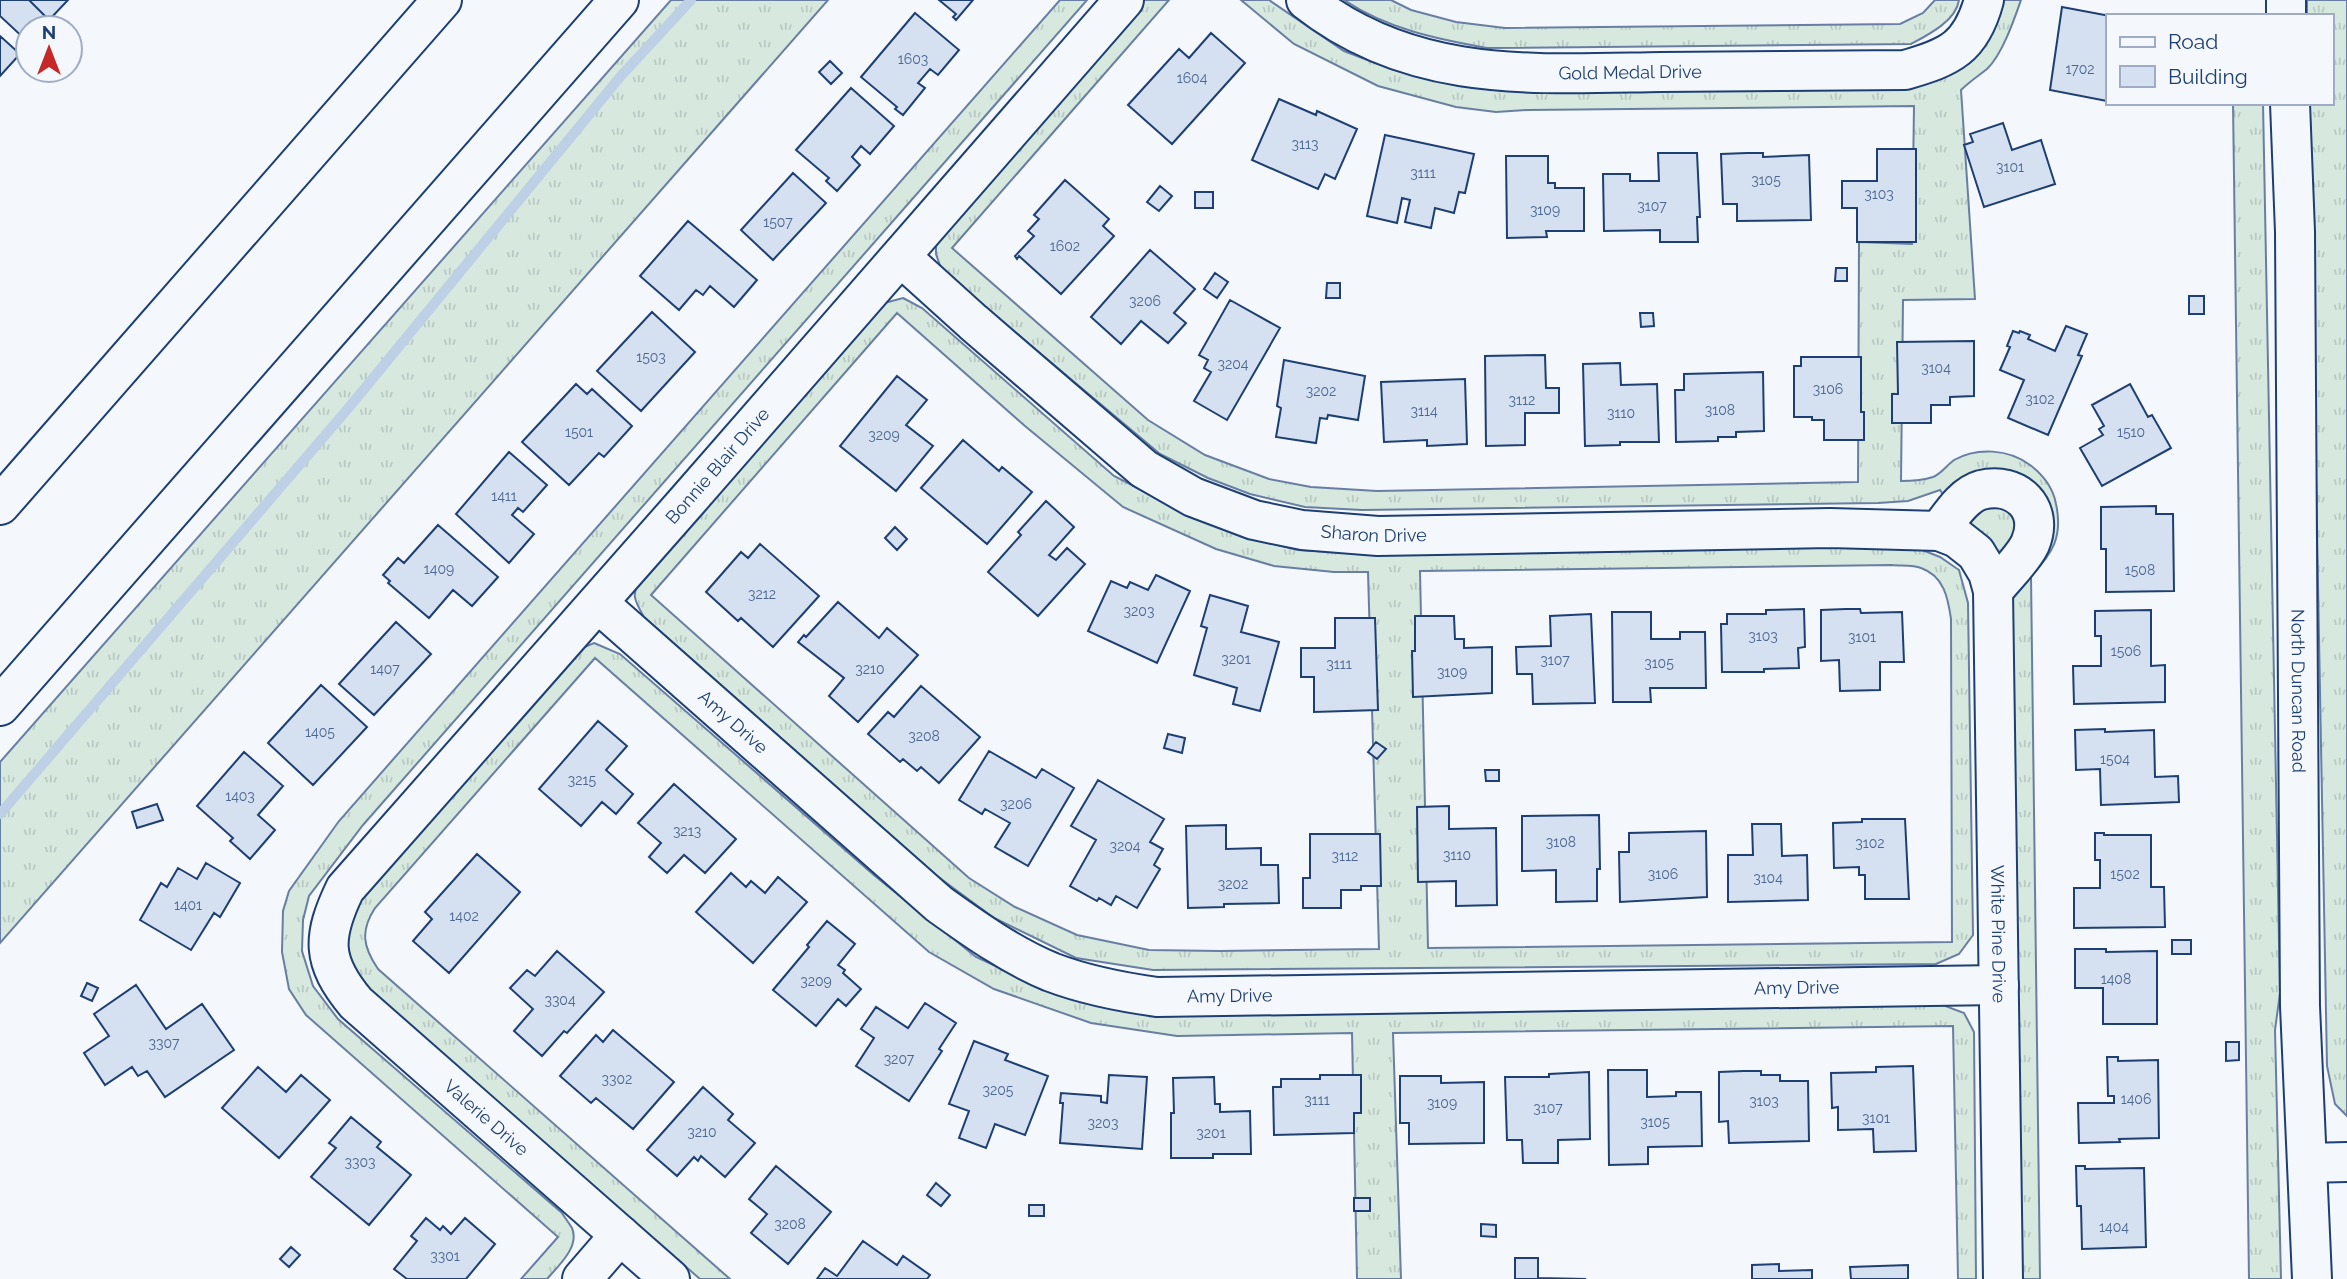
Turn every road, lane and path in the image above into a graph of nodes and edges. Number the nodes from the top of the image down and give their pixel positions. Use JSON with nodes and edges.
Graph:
{"nodes":[{"id":1,"x":442,"y":0,"type":"edge"},
{"id":2,"x":619,"y":0,"type":"edge"},
{"id":3,"x":1124,"y":0,"type":"edge"},
{"id":4,"x":1306,"y":0,"type":"edge"},
{"id":5,"x":1984,"y":0,"type":"edge"},
{"id":6,"x":2290,"y":105,"type":"edge"},
{"id":7,"x":901,"y":257,"type":"junction"},
{"id":8,"x":0,"y":505,"type":"edge"},
{"id":9,"x":1939,"y":531,"type":"junction"},
{"id":10,"x":1976,"y":553,"type":"joint"},
{"id":11,"x":1993,"y":591,"type":"junction"},
{"id":12,"x":598,"y":603,"type":"junction"},
{"id":13,"x":0,"y":706,"type":"edge"},
{"id":14,"x":328,"y":940,"type":"joint"},
{"id":15,"x":1999,"y":985,"type":"junction"},
{"id":16,"x":2347,"y":1162,"type":"edge"},
{"id":17,"x":2307,"y":1163,"type":"junction"},
{"id":18,"x":620,"y":1235,"type":"junction"},
{"id":19,"x":582,"y":1279,"type":"edge"},
{"id":20,"x":670,"y":1279,"type":"edge"},
{"id":21,"x":2003,"y":1279,"type":"edge"},
{"id":22,"x":2312,"y":1279,"type":"edge"}],
"edges":[{"from":1,"to":8,"type":"main road"},
{"from":2,"to":13,"type":"main road"},
{"from":3,"to":7,"type":"main road","name":"Bonnie Blair Drive"},
{"from":4,"to":5,"type":"main road","name":"Gold Medal Drive"},
{"from":6,"to":17,"type":"main road","name":"North Duncan Road"},
{"from":7,"to":9,"type":"main road","name":"Sharon Drive"},
{"from":7,"to":12,"type":"main road","name":"Bonnie Blair Drive"},
{"from":9,"to":10,"type":"main road","name":"Sharon Drive"},
{"from":9,"to":11,"type":"main road"},
{"from":10,"to":11,"type":"main road","name":"White Pine Drive"},
{"from":11,"to":15,"type":"main road","name":"White Pine Drive"},
{"from":12,"to":14,"type":"main road","name":"Bonnie Blair Drive"},
{"from":12,"to":15,"type":"main road","name":"Amy Drive"},
{"from":14,"to":18,"type":"main road","name":"Valerie Drive"},
{"from":15,"to":21,"type":"main road","name":"White Pine Drive"},
{"from":16,"to":17,"type":"main road"},
{"from":17,"to":22,"type":"main road","name":"North Duncan Road"},
{"from":18,"to":19,"type":"main road"},
{"from":18,"to":20,"type":"main road","name":"Valerie Drive"}]}
